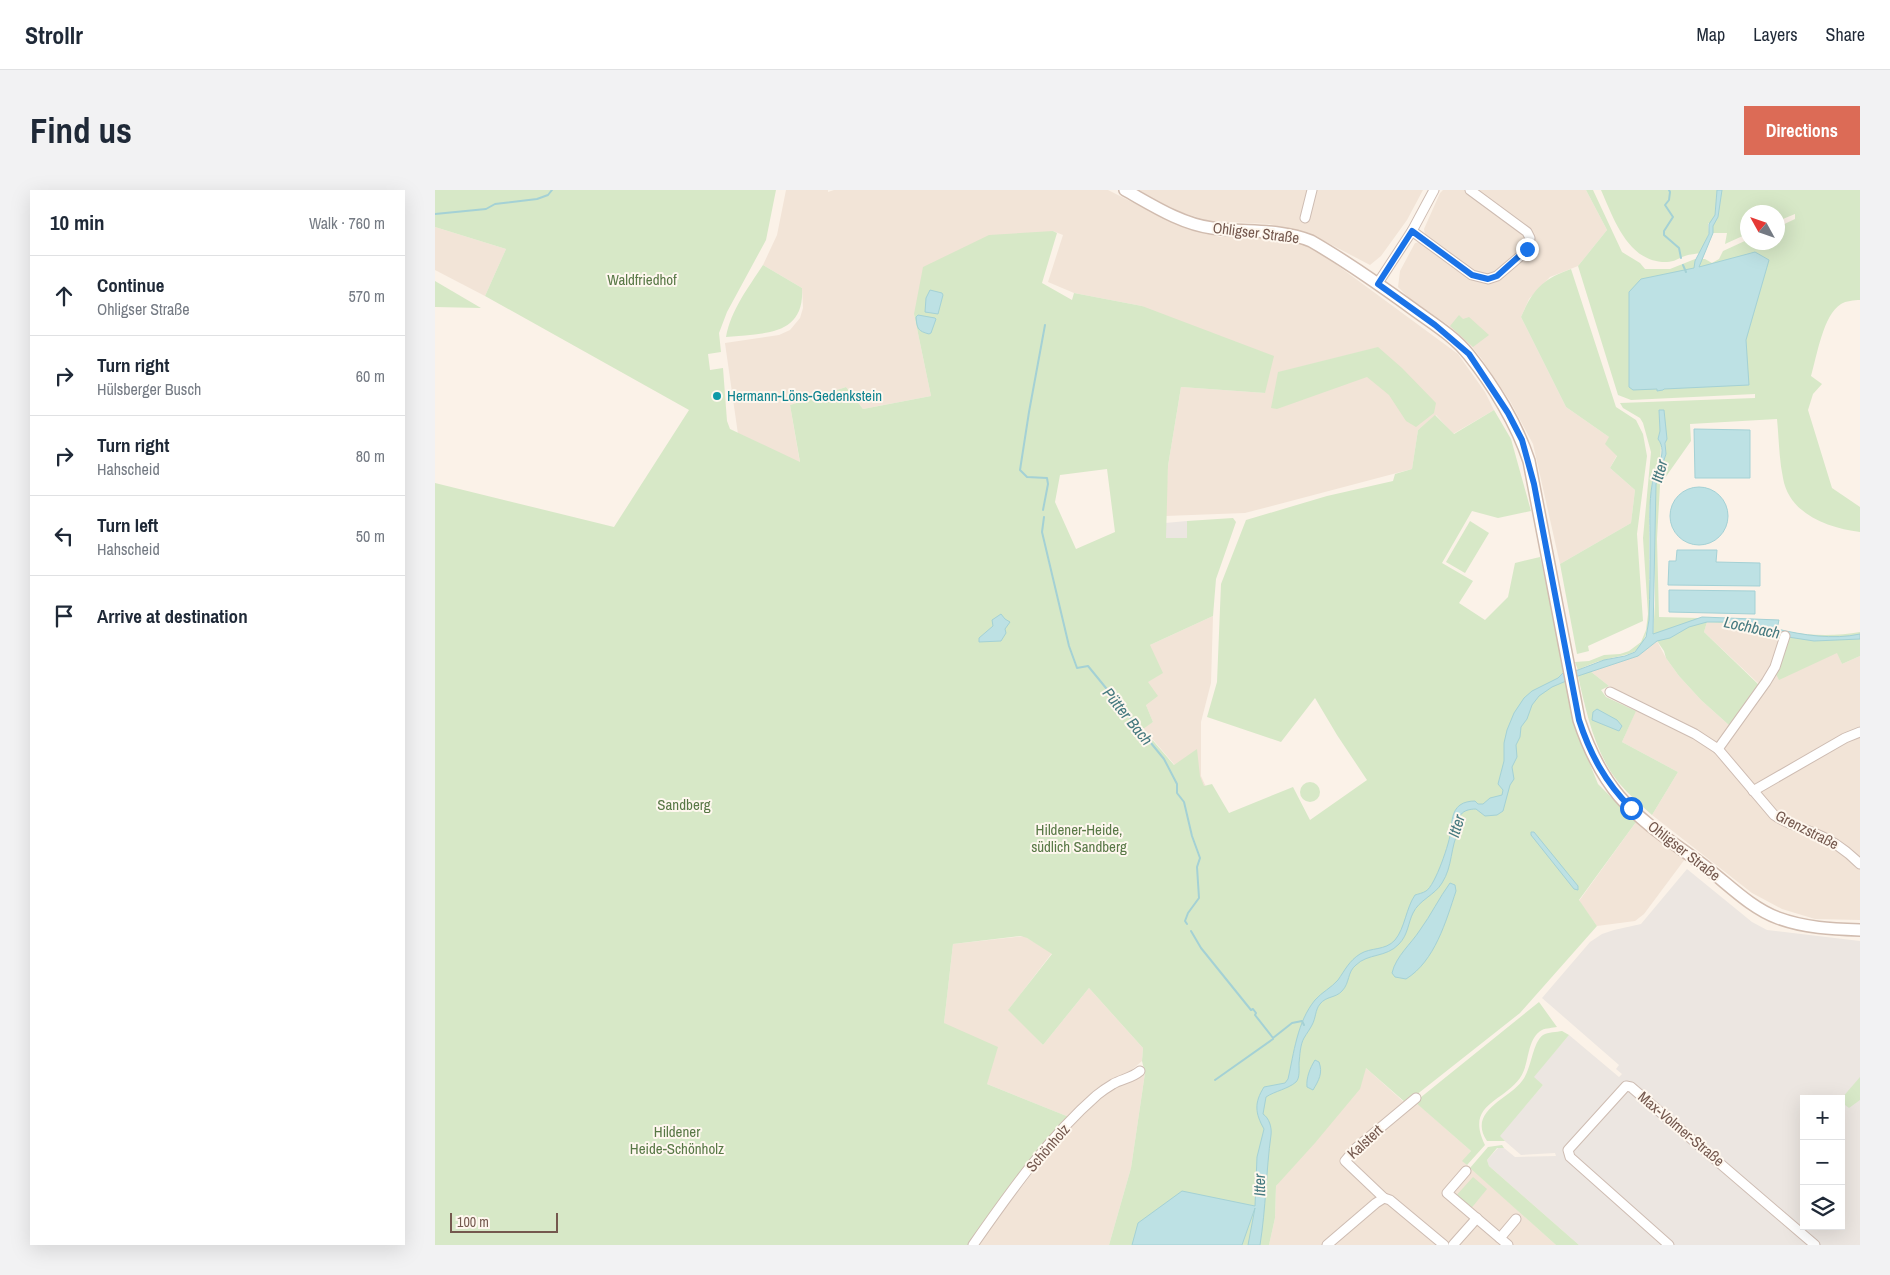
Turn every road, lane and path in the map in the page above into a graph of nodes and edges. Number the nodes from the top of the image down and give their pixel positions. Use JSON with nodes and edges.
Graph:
{"nodes":[{"id":1,"x":1125,"y":190,"type":"edge"},
{"id":2,"x":1312,"y":190,"type":"edge"},
{"id":3,"x":1434,"y":190,"type":"edge"},
{"id":4,"x":1470,"y":190,"type":"edge"},
{"id":5,"x":1305,"y":218,"type":"dead end"},
{"id":6,"x":1412,"y":231,"type":"junction"},
{"id":7,"x":1378,"y":284,"type":"junction"},
{"id":8,"x":1785,"y":636,"type":"dead end"},
{"id":9,"x":1610,"y":692,"type":"dead end"},
{"id":10,"x":1860,"y":732,"type":"edge"},
{"id":11,"x":1718,"y":749,"type":"junction"},
{"id":12,"x":1753,"y":791,"type":"junction"},
{"id":13,"x":1860,"y":864,"type":"edge"},
{"id":14,"x":1860,"y":930,"type":"edge"},
{"id":15,"x":1140,"y":1070,"type":"dead end"},
{"id":16,"x":1416,"y":1098,"type":"dead end"},
{"id":17,"x":1466,"y":1171,"type":"dead end"},
{"id":18,"x":1384,"y":1198,"type":"junction"},
{"id":19,"x":1477,"y":1218,"type":"junction"},
{"id":20,"x":1516,"y":1219,"type":"dead end"},
{"id":21,"x":1499,"y":1238,"type":"junction"},
{"id":22,"x":973,"y":1245,"type":"edge"},
{"id":23,"x":1327,"y":1245,"type":"edge"},
{"id":24,"x":1444,"y":1245,"type":"edge"},
{"id":25,"x":1453,"y":1245,"type":"edge"},
{"id":26,"x":1508,"y":1245,"type":"edge"},
{"id":27,"x":1669,"y":1245,"type":"edge"},
{"id":28,"x":1815,"y":1245,"type":"edge"}],
"edges":[{"from":1,"to":7,"type":"main road","name":"Ohligser Straße"},
{"from":2,"to":5,"type":"street"},
{"from":3,"to":6,"type":"street"},
{"from":4,"to":6,"type":"street"},
{"from":6,"to":7,"type":"street"},
{"from":7,"to":14,"type":"main road","name":"Ohligser Straße"},
{"from":8,"to":11,"type":"street"},
{"from":9,"to":11,"type":"street","name":"Grenzstraße"},
{"from":10,"to":12,"type":"street"},
{"from":11,"to":12,"type":"street","name":"Grenzstraße"},
{"from":12,"to":13,"type":"street","name":"Grenzstraße"},
{"from":15,"to":22,"type":"street","name":"Schönholz"},
{"from":16,"to":18,"type":"street","name":"Kalstert"},
{"from":17,"to":19,"type":"street"},
{"from":18,"to":23,"type":"street"},
{"from":18,"to":24,"type":"street"},
{"from":19,"to":21,"type":"street"},
{"from":19,"to":25,"type":"street"},
{"from":20,"to":21,"type":"street"},
{"from":21,"to":26,"type":"street"},
{"from":27,"to":28,"type":"street","name":"Max-Volmer-Straße"}]}
